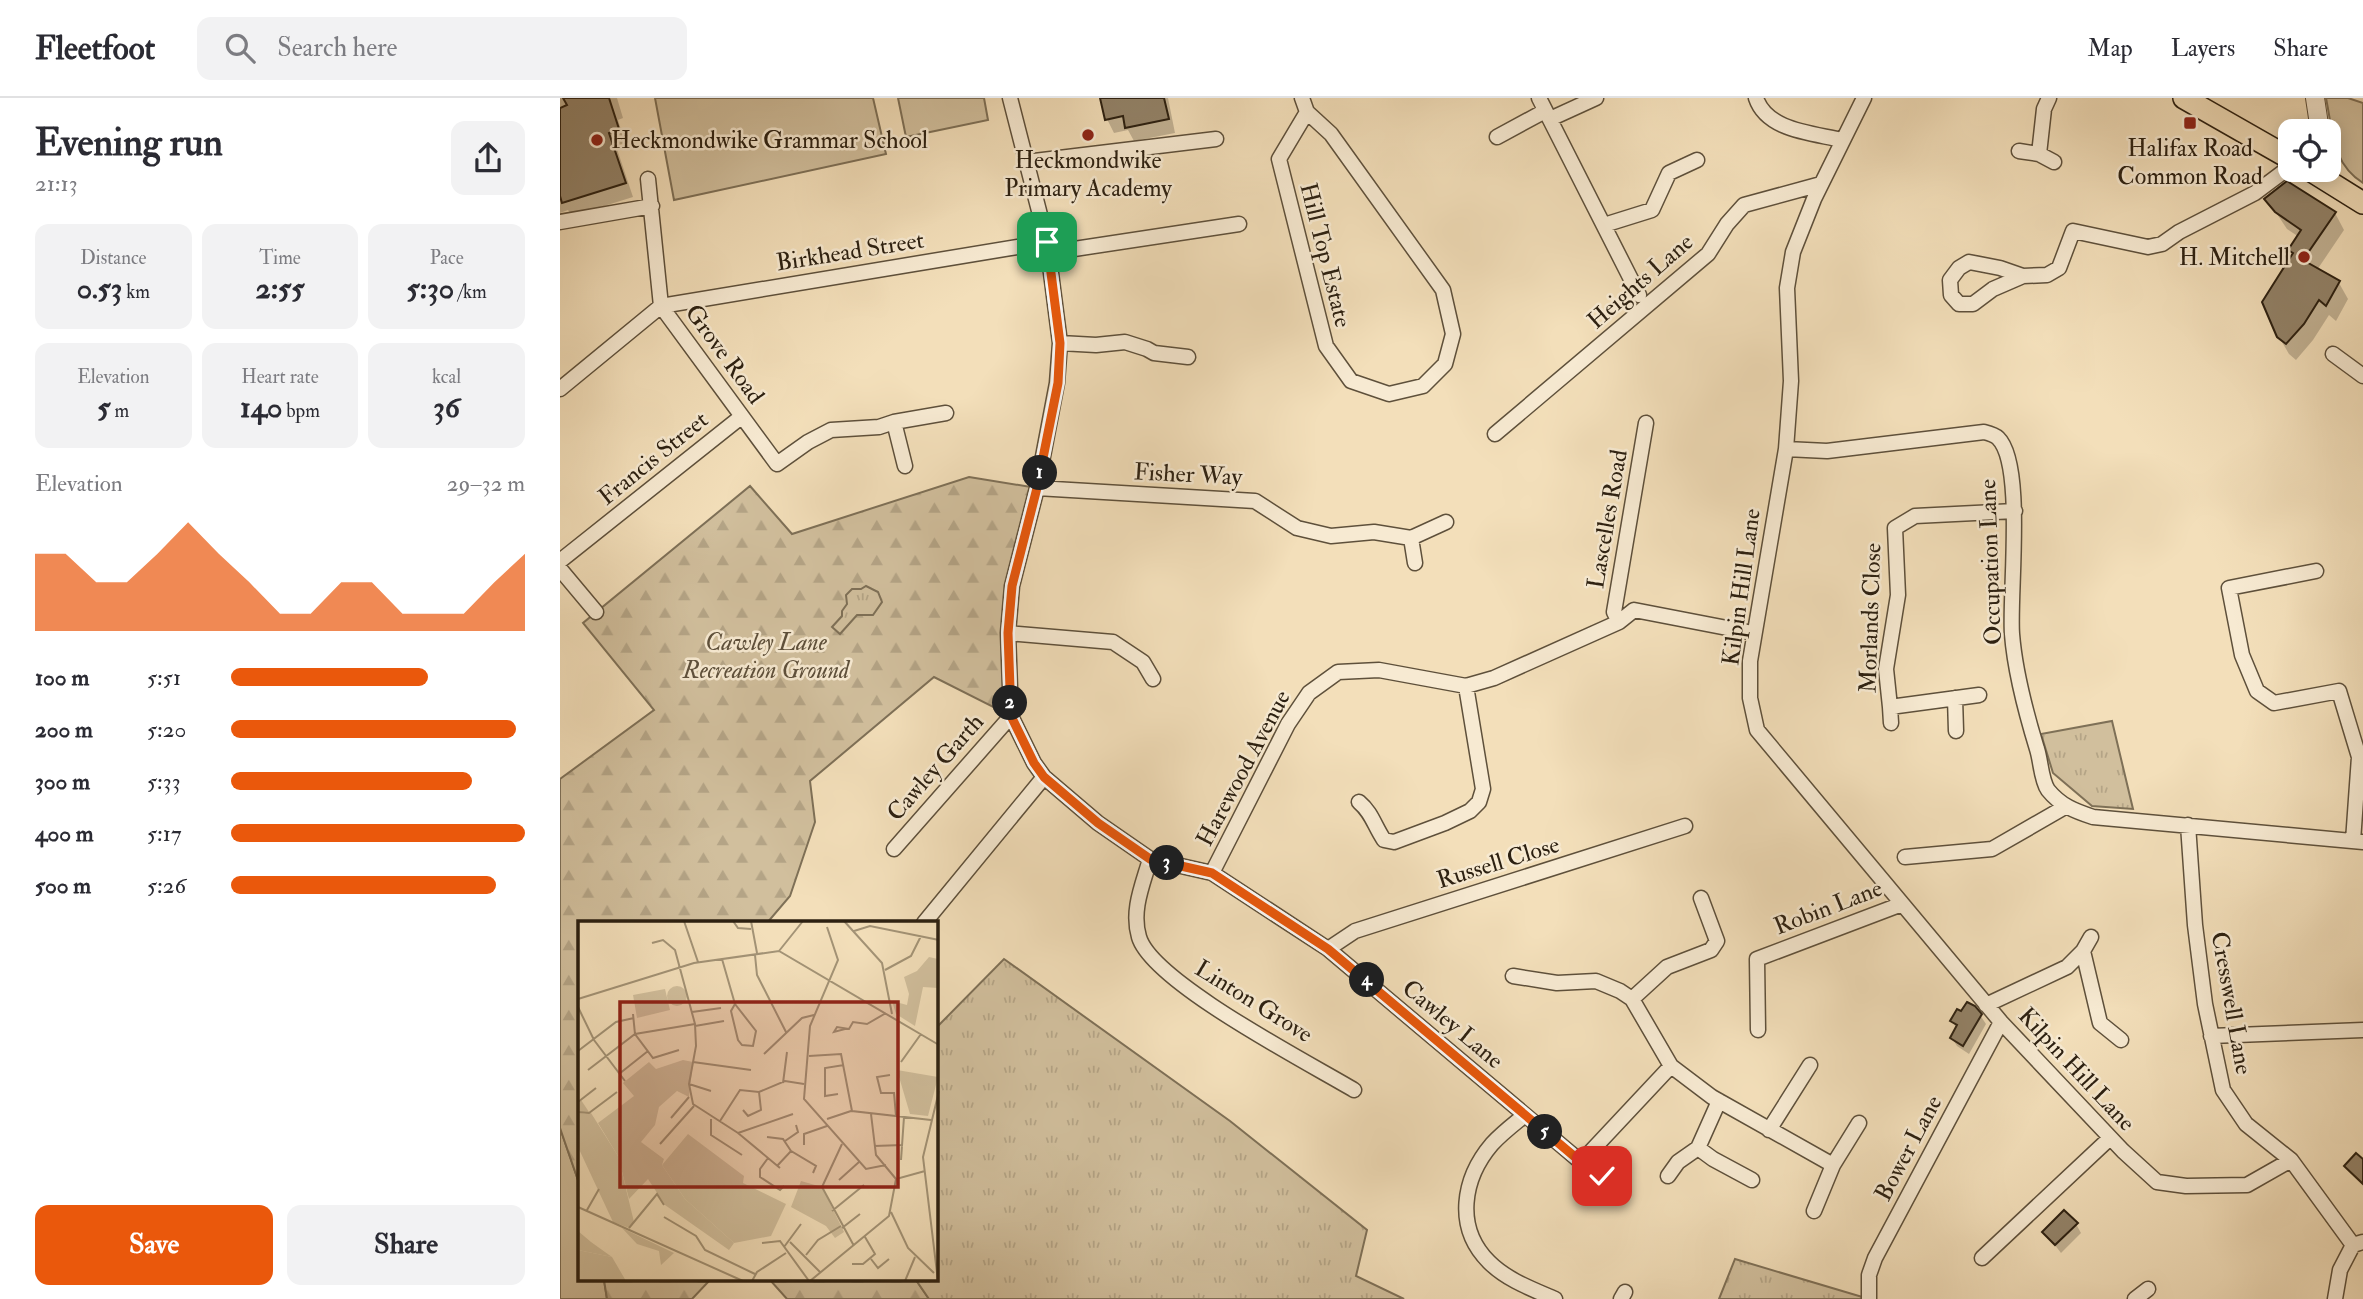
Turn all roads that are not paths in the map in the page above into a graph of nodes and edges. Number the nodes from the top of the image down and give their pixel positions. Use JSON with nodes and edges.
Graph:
{"nodes":[{"id":1,"x":1010,"y":98,"type":"edge"},
{"id":2,"x":1596,"y":98,"type":"edge"},
{"id":3,"x":1756,"y":98,"type":"edge"},
{"id":4,"x":1864,"y":98,"type":"edge"},
{"id":5,"x":2049,"y":98,"type":"edge"},
{"id":6,"x":2184,"y":98,"type":"edge"},
{"id":7,"x":2315,"y":98,"type":"edge"},
{"id":8,"x":1304,"y":105,"type":"edge"},
{"id":9,"x":1545,"y":109,"type":"edge"},
{"id":10,"x":2318,"y":119,"type":"edge"},
{"id":11,"x":1497,"y":137,"type":"dead end"},
{"id":12,"x":1216,"y":139,"type":"dead end"},
{"id":13,"x":1842,"y":140,"type":"junction"},
{"id":14,"x":2019,"y":150,"type":"dead end"},
{"id":15,"x":2278,"y":152,"type":"edge"},
{"id":16,"x":2039,"y":154,"type":"junction"},
{"id":17,"x":1697,"y":160,"type":"dead end"},
{"id":18,"x":1026,"y":162,"type":"junction"},
{"id":19,"x":2054,"y":162,"type":"dead end"},
{"id":20,"x":2278,"y":176,"type":"edge"},
{"id":21,"x":648,"y":179,"type":"dead end"},
{"id":22,"x":2333,"y":182,"type":"edge"},
{"id":23,"x":1821,"y":184,"type":"junction"},
{"id":24,"x":2363,"y":204,"type":"edge"},
{"id":25,"x":652,"y":205,"type":"junction"},
{"id":26,"x":560,"y":222,"type":"edge"},
{"id":27,"x":1239,"y":224,"type":"dead end"},
{"id":28,"x":1604,"y":225,"type":"junction"},
{"id":29,"x":1048,"y":247,"type":"junction"},
{"id":30,"x":2023,"y":276,"type":"junction"},
{"id":31,"x":1639,"y":295,"type":"dead end"},
{"id":32,"x":661,"y":306,"type":"junction"},
{"id":33,"x":1060,"y":343,"type":"junction"},
{"id":34,"x":2333,"y":354,"type":"dead end"},
{"id":35,"x":1188,"y":357,"type":"dead end"},
{"id":36,"x":2363,"y":376,"type":"edge"},
{"id":37,"x":560,"y":389,"type":"edge"},
{"id":38,"x":946,"y":413,"type":"dead end"},
{"id":39,"x":741,"y":416,"type":"junction"},
{"id":40,"x":894,"y":422,"type":"junction"},
{"id":41,"x":1646,"y":423,"type":"dead end"},
{"id":42,"x":1495,"y":434,"type":"dead end"},
{"id":43,"x":1786,"y":449,"type":"junction"},
{"id":44,"x":905,"y":466,"type":"dead end"},
{"id":45,"x":1037,"y":488,"type":"junction"},
{"id":46,"x":2015,"y":511,"type":"junction"},
{"id":47,"x":1446,"y":522,"type":"dead end"},
{"id":48,"x":1411,"y":538,"type":"junction"},
{"id":49,"x":560,"y":561,"type":"edge"},
{"id":50,"x":1415,"y":563,"type":"dead end"},
{"id":51,"x":560,"y":569,"type":"edge"},
{"id":52,"x":2316,"y":571,"type":"dead end"},
{"id":53,"x":596,"y":612,"type":"dead end"},
{"id":54,"x":1619,"y":622,"type":"junction"},
{"id":55,"x":1008,"y":633,"type":"junction"},
{"id":56,"x":1753,"y":634,"type":"junction"},
{"id":57,"x":1153,"y":678,"type":"dead end"},
{"id":58,"x":1466,"y":686,"type":"junction"},
{"id":59,"x":1979,"y":695,"type":"dead end"},
{"id":60,"x":1955,"y":698,"type":"junction"},
{"id":61,"x":1890,"y":707,"type":"junction"},
{"id":62,"x":1011,"y":716,"type":"junction"},
{"id":63,"x":1891,"y":723,"type":"dead end"},
{"id":64,"x":1956,"y":731,"type":"dead end"},
{"id":65,"x":1044,"y":777,"type":"junction"},
{"id":66,"x":1359,"y":802,"type":"dead end"},
{"id":67,"x":2064,"y":807,"type":"junction"},
{"id":68,"x":2188,"y":825,"type":"junction"},
{"id":69,"x":1685,"y":827,"type":"dead end"},
{"id":70,"x":2358,"y":842,"type":"edge"},
{"id":71,"x":894,"y":849,"type":"dead end"},
{"id":72,"x":1905,"y":857,"type":"dead end"},
{"id":73,"x":1150,"y":859,"type":"junction"},
{"id":74,"x":1212,"y":873,"type":"junction"},
{"id":75,"x":1701,"y":898,"type":"dead end"},
{"id":76,"x":1902,"y":904,"type":"junction"},
{"id":77,"x":926,"y":921,"type":"edge"},
{"id":78,"x":2091,"y":937,"type":"dead end"},
{"id":79,"x":1328,"y":949,"type":"junction"},
{"id":80,"x":2083,"y":951,"type":"junction"},
{"id":81,"x":1513,"y":976,"type":"dead end"},
{"id":82,"x":1632,"y":999,"type":"junction"},
{"id":83,"x":1986,"y":1005,"type":"junction"},
{"id":84,"x":2001,"y":1022,"type":"junction"},
{"id":85,"x":1758,"y":1030,"type":"dead end"},
{"id":86,"x":2363,"y":1030,"type":"edge"},
{"id":87,"x":2211,"y":1036,"type":"junction"},
{"id":88,"x":2121,"y":1040,"type":"dead end"},
{"id":89,"x":1810,"y":1065,"type":"dead end"},
{"id":90,"x":1671,"y":1066,"type":"junction"},
{"id":91,"x":1354,"y":1090,"type":"dead end"},
{"id":92,"x":1719,"y":1101,"type":"junction"},
{"id":93,"x":1525,"y":1115,"type":"junction"},
{"id":94,"x":1859,"y":1124,"type":"dead end"},
{"id":95,"x":1769,"y":1130,"type":"junction"},
{"id":96,"x":2110,"y":1138,"type":"junction"},
{"id":97,"x":1698,"y":1148,"type":"junction"},
{"id":98,"x":2291,"y":1160,"type":"junction"},
{"id":99,"x":1581,"y":1162,"type":"junction"},
{"id":100,"x":1833,"y":1165,"type":"junction"},
{"id":101,"x":1602,"y":1176,"type":"dead end"},
{"id":102,"x":1668,"y":1176,"type":"dead end"},
{"id":103,"x":1752,"y":1181,"type":"dead end"},
{"id":104,"x":1814,"y":1212,"type":"dead end"},
{"id":105,"x":2358,"y":1243,"type":"edge"},
{"id":106,"x":1982,"y":1258,"type":"dead end"},
{"id":107,"x":2147,"y":1289,"type":"dead end"},
{"id":108,"x":1555,"y":1299,"type":"edge"},
{"id":109,"x":1869,"y":1299,"type":"edge"},
{"id":110,"x":2135,"y":1299,"type":"edge"},
{"id":111,"x":2335,"y":1299,"type":"edge"}],
"edges":[{"from":1,"to":18,"type":"street","name":"Cawley Lane"},
{"from":2,"to":9,"type":"street"},
{"from":3,"to":13,"type":"street"},
{"from":4,"to":13,"type":"street","name":"Kilpin Hill Lane"},
{"from":5,"to":16,"type":"street"},
{"from":6,"to":15,"type":"main road"},
{"from":7,"to":10,"type":"street"},
{"from":8,"to":8,"type":"street","name":"Hill Top Estate"},
{"from":9,"to":11,"type":"street"},
{"from":9,"to":28,"type":"street"},
{"from":12,"to":18,"type":"street"},
{"from":13,"to":23,"type":"street","name":"Kilpin Hill Lane"},
{"from":14,"to":16,"type":"street"},
{"from":16,"to":19,"type":"street"},
{"from":17,"to":28,"type":"street"},
{"from":18,"to":29,"type":"street","name":"Cawley Lane"},
{"from":20,"to":30,"type":"street"},
{"from":21,"to":25,"type":"street","name":"Grove Road"},
{"from":22,"to":24,"type":"main road"},
{"from":23,"to":42,"type":"street","name":"Heights Lane"},
{"from":23,"to":43,"type":"street","name":"Kilpin Hill Lane"},
{"from":25,"to":26,"type":"street"},
{"from":25,"to":32,"type":"street","name":"Grove Road"},
{"from":27,"to":29,"type":"street","name":"Birkhead Street"},
{"from":28,"to":31,"type":"street"},
{"from":29,"to":32,"type":"street","name":"Birkhead Street"},
{"from":29,"to":33,"type":"street","name":"Cawley Lane"},
{"from":30,"to":30,"type":"street"},
{"from":32,"to":37,"type":"street"},
{"from":32,"to":39,"type":"street","name":"Grove Road"},
{"from":33,"to":35,"type":"street"},
{"from":33,"to":45,"type":"street","name":"Cawley Lane"},
{"from":34,"to":36,"type":"street"},
{"from":38,"to":40,"type":"street"},
{"from":39,"to":40,"type":"street","name":"Grove Road"},
{"from":39,"to":49,"type":"street","name":"Francis Street"},
{"from":40,"to":44,"type":"street"},
{"from":41,"to":54,"type":"street","name":"Lascelles Road"},
{"from":43,"to":46,"type":"street","name":"Occupation Lane"},
{"from":43,"to":56,"type":"street","name":"Kilpin Hill Lane"},
{"from":45,"to":48,"type":"street","name":"Fisher Way"},
{"from":45,"to":55,"type":"street","name":"Cawley Lane"},
{"from":46,"to":61,"type":"street","name":"Morlands Close"},
{"from":46,"to":67,"type":"street","name":"Occupation Lane"},
{"from":47,"to":48,"type":"street"},
{"from":48,"to":50,"type":"street"},
{"from":51,"to":53,"type":"street"},
{"from":52,"to":70,"type":"street"},
{"from":54,"to":56,"type":"street","name":"Harewood Avenue"},
{"from":54,"to":58,"type":"street","name":"Harewood Avenue"},
{"from":55,"to":57,"type":"street"},
{"from":55,"to":62,"type":"street","name":"Cawley Lane"},
{"from":56,"to":76,"type":"street","name":"Kilpin Hill Lane"},
{"from":58,"to":66,"type":"street"},
{"from":58,"to":74,"type":"street","name":"Harewood Avenue"},
{"from":59,"to":60,"type":"street","name":"Morlands Close"},
{"from":60,"to":61,"type":"street","name":"Morlands Close"},
{"from":60,"to":64,"type":"street"},
{"from":61,"to":63,"type":"street","name":"Morlands Close"},
{"from":62,"to":65,"type":"street","name":"Cawley Lane"},
{"from":62,"to":71,"type":"street","name":"Cawley Garth"},
{"from":65,"to":73,"type":"street","name":"Cawley Lane"},
{"from":65,"to":77,"type":"street"},
{"from":67,"to":68,"type":"street"},
{"from":67,"to":72,"type":"street"},
{"from":68,"to":70,"type":"street"},
{"from":68,"to":87,"type":"street","name":"Cresswell Lane"},
{"from":69,"to":79,"type":"street","name":"Russell Close"},
{"from":73,"to":74,"type":"street","name":"Cawley Lane"},
{"from":73,"to":91,"type":"street","name":"Linton Grove"},
{"from":74,"to":79,"type":"street","name":"Cawley Lane"},
{"from":75,"to":82,"type":"street"},
{"from":76,"to":83,"type":"street","name":"Kilpin Hill Lane"},
{"from":76,"to":85,"type":"street","name":"Robin Lane"},
{"from":78,"to":80,"type":"street"},
{"from":79,"to":93,"type":"street","name":"Cawley Lane"},
{"from":80,"to":83,"type":"street"},
{"from":80,"to":88,"type":"street"},
{"from":81,"to":82,"type":"street"},
{"from":82,"to":90,"type":"street"},
{"from":83,"to":84,"type":"street","name":"Kilpin Hill Lane"},
{"from":84,"to":96,"type":"street","name":"Kilpin Hill Lane"},
{"from":84,"to":109,"type":"street","name":"Bower Lane"},
{"from":86,"to":87,"type":"street"},
{"from":87,"to":98,"type":"street","name":"Cresswell Lane"},
{"from":89,"to":95,"type":"street"},
{"from":90,"to":92,"type":"street"},
{"from":90,"to":99,"type":"street"},
{"from":92,"to":95,"type":"street"},
{"from":92,"to":97,"type":"street"},
{"from":93,"to":99,"type":"street","name":"Cawley Lane"},
{"from":93,"to":108,"type":"street"},
{"from":94,"to":100,"type":"street"},
{"from":95,"to":100,"type":"street"},
{"from":96,"to":98,"type":"street","name":"Kilpin Hill Lane"},
{"from":96,"to":106,"type":"street"},
{"from":97,"to":102,"type":"street"},
{"from":97,"to":103,"type":"street"},
{"from":98,"to":105,"type":"street","name":"Cresswell Lane"},
{"from":99,"to":101,"type":"street","name":"Cawley Lane"},
{"from":100,"to":104,"type":"street"},
{"from":105,"to":111,"type":"street"},
{"from":107,"to":110,"type":"street"}]}
